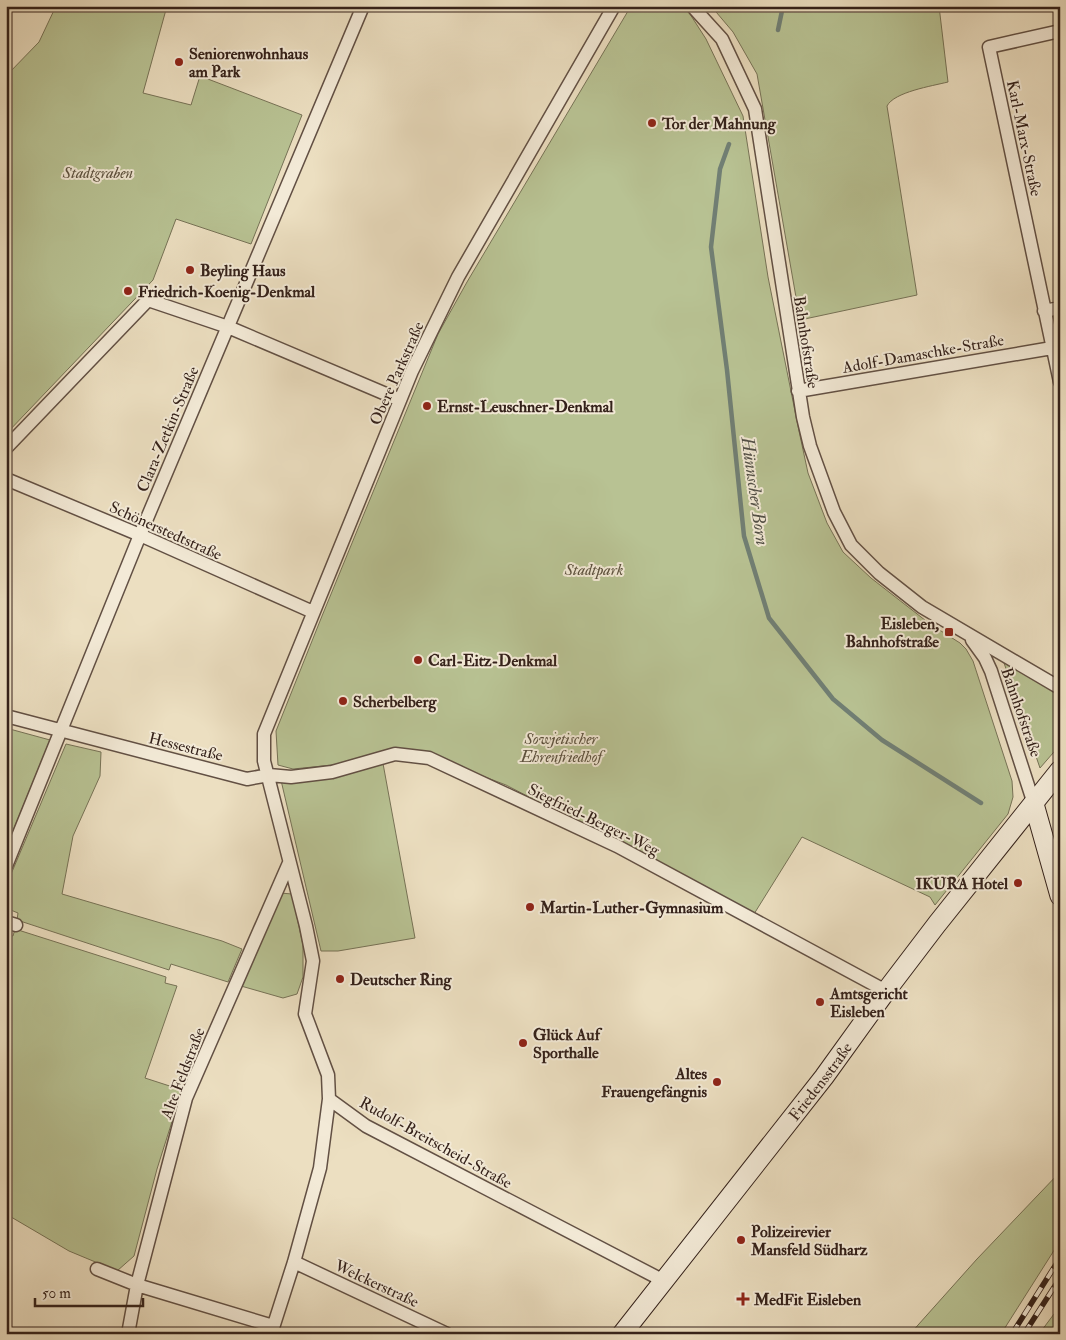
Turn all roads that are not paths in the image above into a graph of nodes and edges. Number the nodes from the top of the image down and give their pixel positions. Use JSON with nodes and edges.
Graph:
{"nodes":[{"id":1,"x":363,"y":6,"type":"edge"},
{"id":2,"x":614,"y":6,"type":"edge"},
{"id":3,"x":692,"y":6,"type":"edge"},
{"id":4,"x":1060,"y":31,"type":"edge"},
{"id":5,"x":1060,"y":308,"type":"edge"},
{"id":6,"x":1044,"y":311,"type":"junction"},
{"id":7,"x":228,"y":327,"type":"junction"},
{"id":8,"x":1052,"y":348,"type":"junction"},
{"id":9,"x":1060,"y":382,"type":"edge"},
{"id":10,"x":798,"y":391,"type":"junction"},
{"id":11,"x":400,"y":400,"type":"junction"},
{"id":12,"x":6,"y":448,"type":"edge"},
{"id":13,"x":6,"y":479,"type":"edge"},
{"id":14,"x":140,"y":535,"type":"junction"},
{"id":15,"x":312,"y":612,"type":"junction"},
{"id":16,"x":969,"y":636,"type":"junction"},
{"id":17,"x":1060,"y":688,"type":"edge"},
{"id":18,"x":6,"y":716,"type":"edge"},
{"id":19,"x":62,"y":731,"type":"junction"},
{"id":20,"x":1060,"y":770,"type":"edge"},
{"id":21,"x":269,"y":774,"type":"junction"},
{"id":22,"x":1034,"y":804,"type":"junction"},
{"id":23,"x":289,"y":863,"type":"junction"},
{"id":24,"x":6,"y":866,"type":"edge"},
{"id":25,"x":1060,"y":896,"type":"edge"},
{"id":26,"x":886,"y":991,"type":"junction"},
{"id":27,"x":329,"y":1099,"type":"junction"},
{"id":28,"x":294,"y":1262,"type":"junction"},
{"id":29,"x":97,"y":1269,"type":"dead end"},
{"id":30,"x":664,"y":1281,"type":"junction"},
{"id":31,"x":136,"y":1285,"type":"junction"},
{"id":32,"x":272,"y":1330,"type":"edge"},
{"id":33,"x":128,"y":1334,"type":"edge"},
{"id":34,"x":447,"y":1334,"type":"edge"},
{"id":35,"x":622,"y":1334,"type":"edge"}],
"edges":[{"from":1,"to":7,"type":"street","name":"Clara-Zetkin-Straße"},
{"from":2,"to":11,"type":"street","name":"Obere Parkstraße"},
{"from":3,"to":10,"type":"street","name":"Bahnhofstraße"},
{"from":4,"to":6,"type":"street","name":"Karl-Marx-Straße"},
{"from":5,"to":6,"type":"street"},
{"from":6,"to":8,"type":"street","name":"Karl-Marx-Straße"},
{"from":7,"to":11,"type":"street"},
{"from":7,"to":12,"type":"street"},
{"from":7,"to":14,"type":"street","name":"Clara-Zetkin-Straße"},
{"from":8,"to":9,"type":"street","name":"Karl-Marx-Straße"},
{"from":8,"to":10,"type":"street","name":"Adolf-Damaschke-Straße"},
{"from":10,"to":16,"type":"street","name":"Bahnhofstraße"},
{"from":11,"to":15,"type":"street","name":"Obere Parkstraße"},
{"from":13,"to":14,"type":"street","name":"Schönerstedtstraße"},
{"from":14,"to":15,"type":"street","name":"Schönerstedtstraße"},
{"from":14,"to":19,"type":"street","name":"Clara-Zetkin-Straße"},
{"from":15,"to":21,"type":"street","name":"Obere Parkstraße"},
{"from":16,"to":17,"type":"street","name":"Bahnhofstraße"},
{"from":16,"to":22,"type":"street","name":"Bahnhofstraße"},
{"from":18,"to":19,"type":"street","name":"Hessestraße"},
{"from":19,"to":21,"type":"street","name":"Hessestraße"},
{"from":19,"to":24,"type":"street","name":"Clara-Zetkin-Straße"},
{"from":20,"to":22,"type":"main road","name":"Friedensstraße"},
{"from":21,"to":23,"type":"street"},
{"from":21,"to":26,"type":"street","name":"Siegfried-Berger-Weg"},
{"from":22,"to":25,"type":"main road"},
{"from":22,"to":26,"type":"main road","name":"Friedensstraße"},
{"from":23,"to":27,"type":"street"},
{"from":23,"to":31,"type":"street","name":"Alte Feldstraße"},
{"from":26,"to":30,"type":"main road","name":"Friedensstraße"},
{"from":27,"to":28,"type":"street"},
{"from":27,"to":30,"type":"street","name":"Rudolf-Breitscheid-Straße"},
{"from":28,"to":32,"type":"street"},
{"from":28,"to":34,"type":"street","name":"Welckerstraße"},
{"from":29,"to":31,"type":"street"},
{"from":30,"to":35,"type":"main road","name":"Friedensstraße"},
{"from":31,"to":32,"type":"street"},
{"from":31,"to":33,"type":"street","name":"Alte Feldstraße"}]}
